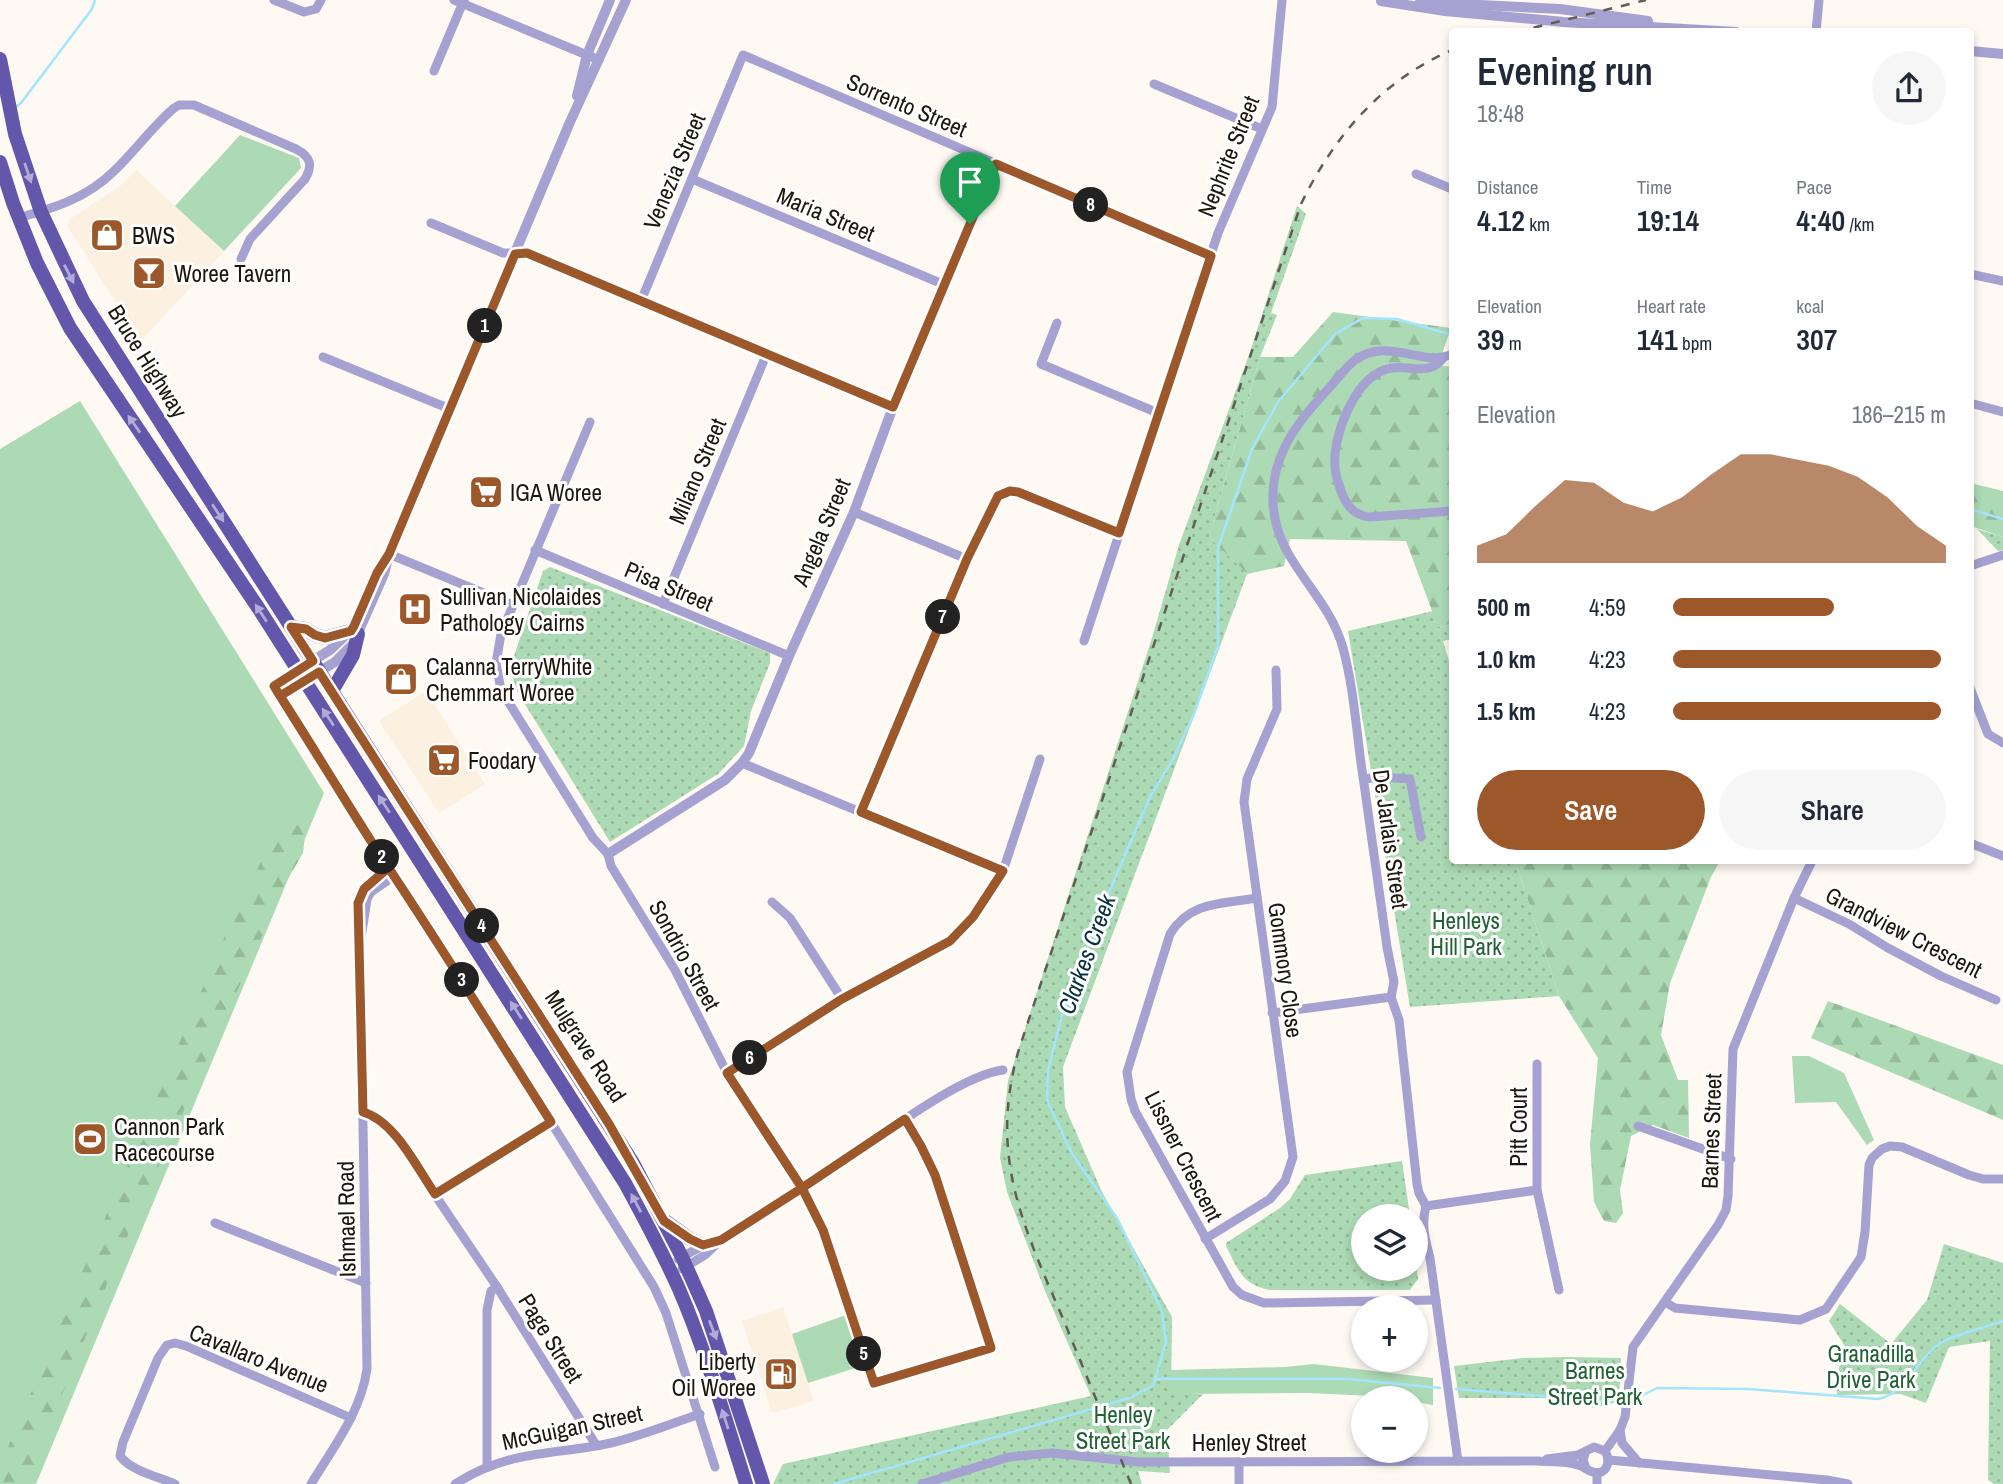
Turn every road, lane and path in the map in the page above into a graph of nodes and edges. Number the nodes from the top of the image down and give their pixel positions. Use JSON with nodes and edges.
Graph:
{"nodes":[{"id":1,"x":274,"y":0,"type":"edge"},
{"id":2,"x":321,"y":0,"type":"edge"},
{"id":3,"x":610,"y":0,"type":"edge"},
{"id":4,"x":626,"y":0,"type":"edge"},
{"id":5,"x":1283,"y":0,"type":"edge"},
{"id":6,"x":1375,"y":0,"type":"edge"},
{"id":7,"x":1819,"y":0,"type":"edge"},
{"id":8,"x":460,"y":1,"type":"edge"},
{"id":9,"x":1381,"y":1,"type":"edge"},
{"id":10,"x":1402,"y":1,"type":"edge"},
{"id":11,"x":1588,"y":23,"type":"edge"},
{"id":12,"x":1683,"y":28,"type":"edge"},
{"id":13,"x":1816,"y":28,"type":"edge"},
{"id":14,"x":1974,"y":51,"type":"edge"},
{"id":15,"x":2003,"y":54,"type":"edge"},
{"id":16,"x":587,"y":55,"type":"junction"},
{"id":17,"x":743,"y":55,"type":"joint"},
{"id":18,"x":0,"y":59,"type":"edge"},
{"id":19,"x":599,"y":60,"type":"junction"},
{"id":20,"x":434,"y":71,"type":"dead end"},
{"id":21,"x":1154,"y":84,"type":"dead end"},
{"id":22,"x":570,"y":122,"type":"junction"},
{"id":23,"x":1262,"y":129,"type":"junction"},
{"id":24,"x":0,"y":162,"type":"edge"},
{"id":25,"x":996,"y":164,"type":"junction"},
{"id":26,"x":1416,"y":174,"type":"dead end"},
{"id":27,"x":692,"y":179,"type":"junction"},
{"id":28,"x":1449,"y":188,"type":"edge"},
{"id":29,"x":41,"y":212,"type":"junction"},
{"id":30,"x":19,"y":218,"type":"junction"},
{"id":31,"x":431,"y":223,"type":"dead end"},
{"id":32,"x":515,"y":254,"type":"junction"},
{"id":33,"x":1211,"y":256,"type":"junction"},
{"id":34,"x":241,"y":259,"type":"dead end"},
{"id":35,"x":1974,"y":275,"type":"edge"},
{"id":36,"x":2003,"y":281,"type":"edge"},
{"id":37,"x":945,"y":285,"type":"junction"},
{"id":38,"x":641,"y":301,"type":"junction"},
{"id":39,"x":1057,"y":323,"type":"dead end"},
{"id":40,"x":767,"y":353,"type":"junction"},
{"id":41,"x":1448,"y":355,"type":"edge"},
{"id":42,"x":323,"y":357,"type":"dead end"},
{"id":43,"x":1974,"y":404,"type":"edge"},
{"id":44,"x":893,"y":407,"type":"junction"},
{"id":45,"x":450,"y":409,"type":"junction"},
{"id":46,"x":2003,"y":412,"type":"edge"},
{"id":47,"x":1158,"y":414,"type":"junction"},
{"id":48,"x":590,"y":422,"type":"dead end"},
{"id":49,"x":854,"y":512,"type":"junction"},
{"id":50,"x":1449,"y":512,"type":"edge"},
{"id":51,"x":1119,"y":533,"type":"junction"},
{"id":52,"x":535,"y":550,"type":"junction"},
{"id":53,"x":389,"y":554,"type":"junction"},
{"id":54,"x":2003,"y":555,"type":"edge"},
{"id":55,"x":967,"y":559,"type":"junction"},
{"id":56,"x":1974,"y":565,"type":"edge"},
{"id":57,"x":663,"y":604,"type":"junction"},
{"id":58,"x":513,"y":605,"type":"junction"},
{"id":59,"x":291,"y":627,"type":"junction"},
{"id":60,"x":354,"y":632,"type":"junction"},
{"id":61,"x":1084,"y":642,"type":"dead end"},
{"id":62,"x":789,"y":656,"type":"junction"},
{"id":63,"x":316,"y":666,"type":"junction"},
{"id":64,"x":1276,"y":670,"type":"dead end"},
{"id":65,"x":301,"y":675,"type":"junction"},
{"id":66,"x":332,"y":691,"type":"junction"},
{"id":67,"x":280,"y":696,"type":"junction"},
{"id":68,"x":1974,"y":698,"type":"edge"},
{"id":69,"x":2003,"y":743,"type":"edge"},
{"id":70,"x":1040,"y":759,"type":"dead end"},
{"id":71,"x":742,"y":763,"type":"junction"},
{"id":72,"x":1364,"y":779,"type":"junction"},
{"id":73,"x":861,"y":812,"type":"junction"},
{"id":74,"x":1421,"y":837,"type":"dead end"},
{"id":75,"x":1974,"y":845,"type":"edge"},
{"id":76,"x":608,"y":854,"type":"junction"},
{"id":77,"x":2003,"y":856,"type":"edge"},
{"id":78,"x":1811,"y":864,"type":"edge"},
{"id":79,"x":388,"y":868,"type":"junction"},
{"id":80,"x":1003,"y":871,"type":"junction"},
{"id":81,"x":394,"y":876,"type":"junction"},
{"id":82,"x":1257,"y":898,"type":"junction"},
{"id":83,"x":1794,"y":898,"type":"junction"},
{"id":84,"x":772,"y":902,"type":"dead end"},
{"id":85,"x":360,"y":940,"type":"junction"},
{"id":86,"x":1391,"y":997,"type":"junction"},
{"id":87,"x":842,"y":999,"type":"junction"},
{"id":88,"x":1996,"y":1000,"type":"dead end"},
{"id":89,"x":1272,"y":1013,"type":"junction"},
{"id":90,"x":1537,"y":1064,"type":"dead end"},
{"id":91,"x":1003,"y":1070,"type":"dead end"},
{"id":92,"x":727,"y":1073,"type":"junction"},
{"id":93,"x":363,"y":1112,"type":"junction"},
{"id":94,"x":905,"y":1119,"type":"junction"},
{"id":95,"x":551,"y":1122,"type":"junction"},
{"id":96,"x":1639,"y":1126,"type":"dead end"},
{"id":97,"x":1731,"y":1159,"type":"junction"},
{"id":98,"x":2003,"y":1179,"type":"edge"},
{"id":99,"x":802,"y":1188,"type":"junction"},
{"id":100,"x":1537,"y":1190,"type":"junction"},
{"id":101,"x":435,"y":1194,"type":"junction"},
{"id":102,"x":1425,"y":1204,"type":"edge"},
{"id":103,"x":1428,"y":1206,"type":"edge"},
{"id":104,"x":664,"y":1221,"type":"junction"},
{"id":105,"x":215,"y":1223,"type":"dead end"},
{"id":106,"x":1205,"y":1239,"type":"junction"},
{"id":107,"x":721,"y":1240,"type":"junction"},
{"id":108,"x":703,"y":1245,"type":"junction"},
{"id":109,"x":1428,"y":1253,"type":"edge"},
{"id":110,"x":685,"y":1262,"type":"junction"},
{"id":111,"x":669,"y":1269,"type":"junction"},
{"id":112,"x":366,"y":1283,"type":"junction"},
{"id":113,"x":496,"y":1287,"type":"junction"},
{"id":114,"x":1559,"y":1290,"type":"dead end"},
{"id":115,"x":1436,"y":1300,"type":"junction"},
{"id":116,"x":1665,"y":1302,"type":"junction"},
{"id":117,"x":700,"y":1414,"type":"junction"},
{"id":118,"x":351,"y":1418,"type":"junction"},
{"id":119,"x":1620,"y":1430,"type":"junction"},
{"id":120,"x":596,"y":1445,"type":"junction"},
{"id":121,"x":1586,"y":1451,"type":"junction"},
{"id":122,"x":1607,"y":1456,"type":"junction"},
{"id":123,"x":1458,"y":1461,"type":"junction"},
{"id":124,"x":1539,"y":1461,"type":"junction"},
{"id":125,"x":1239,"y":1462,"type":"junction"},
{"id":126,"x":1639,"y":1463,"type":"junction"},
{"id":127,"x":487,"y":1466,"type":"junction"},
{"id":128,"x":715,"y":1467,"type":"dead end"},
{"id":129,"x":1586,"y":1468,"type":"junction"},
{"id":130,"x":1597,"y":1473,"type":"junction"},
{"id":131,"x":175,"y":1484,"type":"edge"},
{"id":132,"x":311,"y":1484,"type":"edge"},
{"id":133,"x":454,"y":1484,"type":"edge"},
{"id":134,"x":746,"y":1484,"type":"edge"},
{"id":135,"x":763,"y":1484,"type":"edge"},
{"id":136,"x":922,"y":1484,"type":"edge"},
{"id":137,"x":1239,"y":1484,"type":"edge"},
{"id":138,"x":1597,"y":1484,"type":"edge"},
{"id":139,"x":1848,"y":1484,"type":"edge"}],
"edges":[{"from":1,"to":2,"type":"street"},
{"from":3,"to":16,"type":"street"},
{"from":4,"to":19,"type":"street"},
{"from":5,"to":23,"type":"street","name":"Nephrite Street"},
{"from":6,"to":9,"type":"street"},
{"from":7,"to":13,"type":"street"},
{"from":8,"to":16,"type":"street"},
{"from":8,"to":20,"type":"street"},
{"from":9,"to":10,"type":"street"},
{"from":10,"to":11,"type":"street"},
{"from":11,"to":12,"type":"street"},
{"from":14,"to":15,"type":"street"},
{"from":16,"to":19,"type":"street"},
{"from":16,"to":22,"type":"street"},
{"from":17,"to":25,"type":"street","name":"Sorrento Street"},
{"from":17,"to":27,"type":"street","name":"Venezia Street"},
{"from":18,"to":29,"type":"main road","name":"Bruce Highway","one_way":true},
{"from":19,"to":22,"type":"street"},
{"from":21,"to":23,"type":"street"},
{"from":22,"to":32,"type":"street"},
{"from":23,"to":33,"type":"street","name":"Nephrite Street"},
{"from":24,"to":30,"type":"main road","name":"Bruce Highway"},
{"from":25,"to":33,"type":"street","name":"Sorrento Street"},
{"from":25,"to":37,"type":"street","name":"Angela Street"},
{"from":26,"to":28,"type":"street"},
{"from":27,"to":37,"type":"street","name":"Maria Street"},
{"from":27,"to":38,"type":"street","name":"Venezia Street"},
{"from":29,"to":30,"type":"street"},
{"from":29,"to":34,"type":"street"},
{"from":29,"to":59,"type":"main road","name":"Bruce Highway","one_way":true},
{"from":65,"to":30,"type":"main road","name":"Bruce Highway","one_way":true},
{"from":31,"to":32,"type":"street"},
{"from":32,"to":38,"type":"street"},
{"from":32,"to":45,"type":"street"},
{"from":33,"to":47,"type":"street","name":"Nephrite Street"},
{"from":35,"to":36,"type":"street"},
{"from":37,"to":44,"type":"street","name":"Angela Street"},
{"from":38,"to":40,"type":"street"},
{"from":39,"to":47,"type":"street"},
{"from":40,"to":44,"type":"street"},
{"from":40,"to":57,"type":"street","name":"Milano Street"},
{"from":41,"to":50,"type":"street"},
{"from":41,"to":72,"type":"street","name":"De Jarlais Street"},
{"from":42,"to":45,"type":"street"},
{"from":43,"to":46,"type":"street"},
{"from":44,"to":49,"type":"street","name":"Angela Street"},
{"from":45,"to":53,"type":"street"},
{"from":47,"to":51,"type":"street","name":"Nephrite Street"},
{"from":48,"to":52,"type":"street","name":"Sondrio Street"},
{"from":49,"to":55,"type":"street"},
{"from":49,"to":62,"type":"street","name":"Angela Street"},
{"from":51,"to":55,"type":"street"},
{"from":51,"to":61,"type":"street","name":"Nephrite Street"},
{"from":52,"to":57,"type":"street","name":"Pisa Street"},
{"from":52,"to":58,"type":"street","name":"Sondrio Street"},
{"from":53,"to":58,"type":"street"},
{"from":53,"to":60,"type":"street"},
{"from":54,"to":56,"type":"street"},
{"from":55,"to":73,"type":"street"},
{"from":57,"to":62,"type":"street","name":"Pisa Street"},
{"from":58,"to":76,"type":"street","name":"Sondrio Street"},
{"from":59,"to":60,"type":"main road"},
{"from":59,"to":63,"type":"main road","name":"Bruce Highway"},
{"from":60,"to":63,"type":"street"},
{"from":60,"to":66,"type":"main road"},
{"from":62,"to":71,"type":"street","name":"Angela Street"},
{"from":63,"to":65,"type":"street"},
{"from":63,"to":66,"type":"main road","name":"Mulgrave Road"},
{"from":64,"to":82,"type":"street","name":"Gommory Close"},
{"from":65,"to":67,"type":"street"},
{"from":65,"to":67,"type":"street"},
{"from":111,"to":65,"type":"main road","name":"Mulgrave Road","one_way":true},
{"from":66,"to":104,"type":"main road","name":"Mulgrave Road"},
{"from":67,"to":79,"type":"street"},
{"from":68,"to":69,"type":"street"},
{"from":70,"to":80,"type":"street"},
{"from":71,"to":73,"type":"street"},
{"from":71,"to":76,"type":"street","name":"Angela Street"},
{"from":72,"to":74,"type":"street"},
{"from":72,"to":86,"type":"street","name":"De Jarlais Street"},
{"from":73,"to":80,"type":"street"},
{"from":75,"to":77,"type":"street"},
{"from":76,"to":92,"type":"street","name":"Sondrio Street"},
{"from":78,"to":83,"type":"street","name":"Barnes Street"},
{"from":79,"to":81,"type":"street"},
{"from":79,"to":85,"type":"street","name":"Ishmael Road"},
{"from":80,"to":87,"type":"street"},
{"from":81,"to":85,"type":"street","name":"Ishmael Road"},
{"from":81,"to":95,"type":"street"},
{"from":82,"to":89,"type":"street","name":"Gommory Close"},
{"from":82,"to":106,"type":"street","name":"Lissner Crescent"},
{"from":83,"to":88,"type":"street","name":"Grandview Crescent"},
{"from":83,"to":97,"type":"street","name":"Barnes Street"},
{"from":84,"to":87,"type":"street"},
{"from":85,"to":93,"type":"street","name":"Ishmael Road"},
{"from":86,"to":89,"type":"street"},
{"from":86,"to":102,"type":"street","name":"De Jarlais Street"},
{"from":87,"to":92,"type":"street"},
{"from":89,"to":106,"type":"street","name":"Gommory Close"},
{"from":90,"to":100,"type":"street","name":"Pitt Court"},
{"from":91,"to":94,"type":"street"},
{"from":92,"to":99,"type":"street","name":"Sondrio Street"},
{"from":93,"to":101,"type":"street","name":"Page Street"},
{"from":93,"to":112,"type":"street","name":"Ishmael Road"},
{"from":94,"to":99,"type":"street"},
{"from":94,"to":99,"type":"street","name":"Sondrio Street"},
{"from":95,"to":101,"type":"street"},
{"from":95,"to":117,"type":"street"},
{"from":96,"to":97,"type":"street"},
{"from":97,"to":116,"type":"street","name":"Barnes Street"},
{"from":98,"to":116,"type":"street"},
{"from":99,"to":107,"type":"street"},
{"from":100,"to":103,"type":"street","name":"Pitt Court"},
{"from":100,"to":114,"type":"street","name":"Pitt Court"},
{"from":101,"to":113,"type":"street","name":"Page Street"},
{"from":104,"to":108,"type":"main road"},
{"from":104,"to":110,"type":"main road","name":"Mulgrave Road"},
{"from":105,"to":112,"type":"street"},
{"from":106,"to":115,"type":"street","name":"Lissner Crescent"},
{"from":107,"to":108,"type":"street"},
{"from":107,"to":110,"type":"street"},
{"from":108,"to":110,"type":"street"},
{"from":109,"to":115,"type":"street","name":"De Jarlais Street"},
{"from":110,"to":111,"type":"street"},
{"from":110,"to":135,"type":"main road","name":"Mulgrave Road","one_way":true},
{"from":134,"to":111,"type":"main road","name":"Mulgrave Road","one_way":true},
{"from":112,"to":118,"type":"street","name":"Ishmael Road"},
{"from":113,"to":120,"type":"street","name":"Page Street"},
{"from":113,"to":127,"type":"street","name":"Page Street"},
{"from":115,"to":123,"type":"street","name":"De Jarlais Street"},
{"from":116,"to":119,"type":"street","name":"Barnes Street"},
{"from":117,"to":120,"type":"street","name":"McGuigan Street"},
{"from":117,"to":128,"type":"street"},
{"from":118,"to":131,"type":"street","name":"Cavallaro Avenue"},
{"from":118,"to":132,"type":"street","name":"Ishmael Road"},
{"from":119,"to":122,"type":"street","name":"Barnes Street"},
{"from":119,"to":126,"type":"street"},
{"from":120,"to":127,"type":"street","name":"McGuigan Street"},
{"from":121,"to":122,"type":"street"},
{"from":121,"to":124,"type":"street","name":"Henley Street"},
{"from":121,"to":129,"type":"street"},
{"from":122,"to":126,"type":"street"},
{"from":122,"to":130,"type":"street"},
{"from":123,"to":124,"type":"street","name":"Henley Street"},
{"from":123,"to":125,"type":"street","name":"Henley Street"},
{"from":124,"to":129,"type":"street","name":"Henley Street"},
{"from":125,"to":136,"type":"street","name":"Henley Street"},
{"from":125,"to":137,"type":"street"},
{"from":126,"to":139,"type":"street"},
{"from":127,"to":133,"type":"street","name":"McGuigan Street"},
{"from":129,"to":130,"type":"street"},
{"from":130,"to":138,"type":"street"}]}
